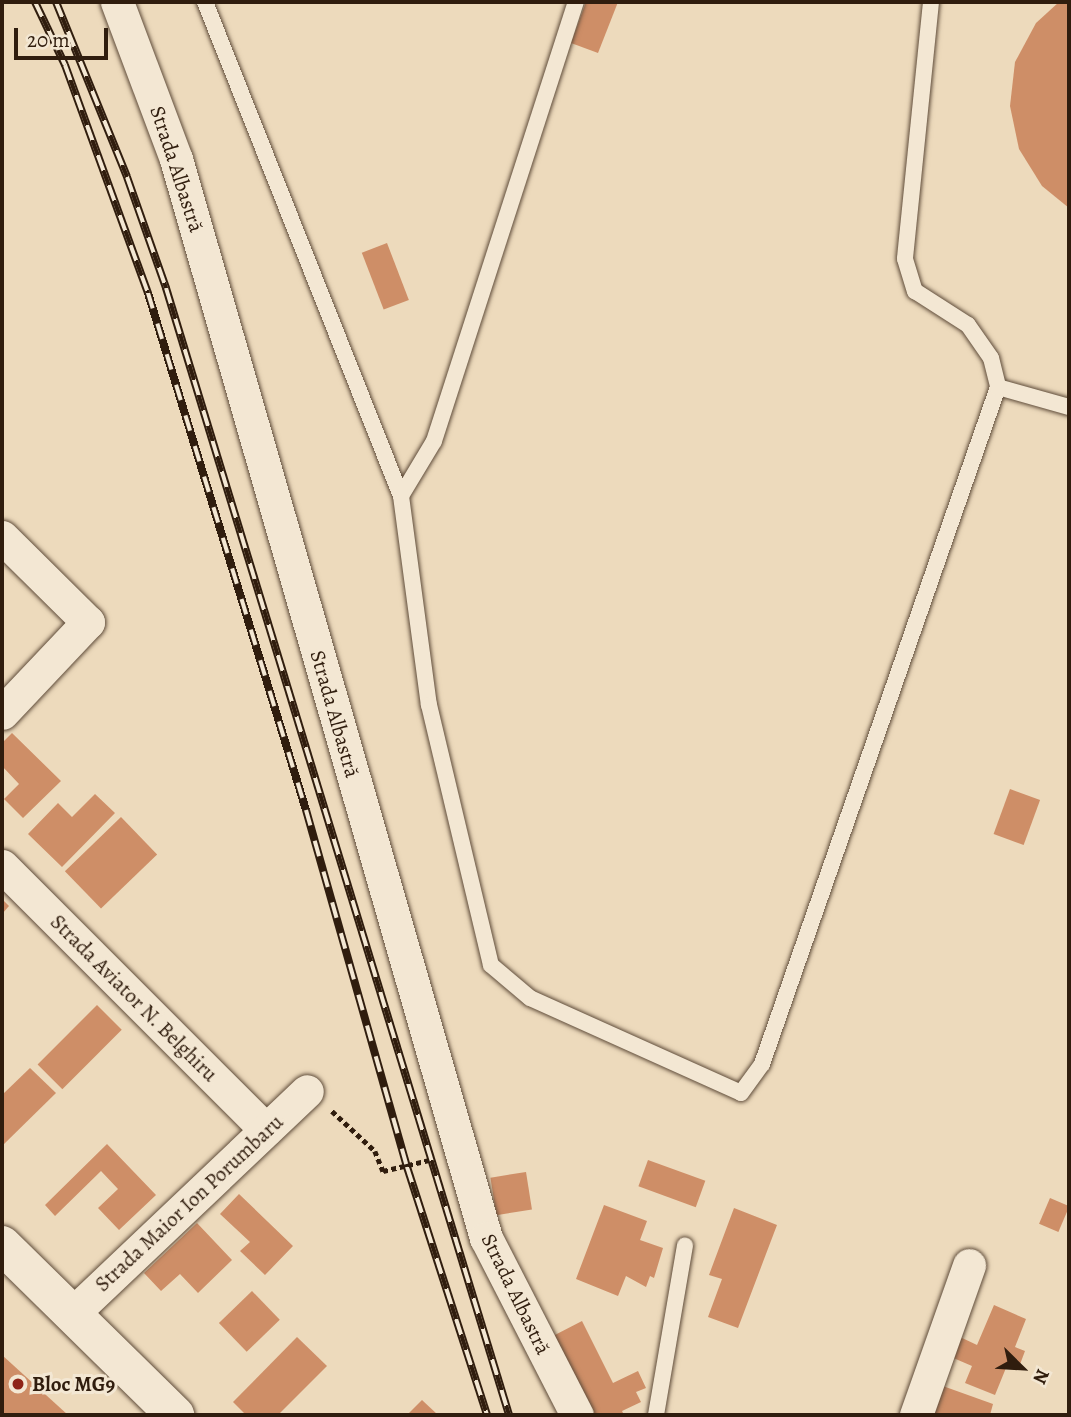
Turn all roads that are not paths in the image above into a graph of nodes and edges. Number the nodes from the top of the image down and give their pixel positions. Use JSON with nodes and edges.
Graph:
{"nodes":[{"id":1,"x":117,"y":2,"type":"edge"},
{"id":2,"x":205,"y":2,"type":"edge"},
{"id":3,"x":576,"y":2,"type":"edge"},
{"id":4,"x":931,"y":2,"type":"edge"},
{"id":5,"x":998,"y":387,"type":"junction"},
{"id":6,"x":1069,"y":407,"type":"edge"},
{"id":7,"x":401,"y":496,"type":"junction"},
{"id":8,"x":2,"y":537,"type":"edge"},
{"id":9,"x":2,"y":713,"type":"edge"},
{"id":10,"x":2,"y":866,"type":"edge"},
{"id":11,"x":307,"y":1091,"type":"dead end"},
{"id":12,"x":266,"y":1130,"type":"junction"},
{"id":13,"x":2,"y":1245,"type":"edge"},
{"id":14,"x":685,"y":1245,"type":"dead end"},
{"id":15,"x":970,"y":1265,"type":"dead end"},
{"id":16,"x":71,"y":1315,"type":"junction"},
{"id":17,"x":176,"y":1415,"type":"edge"},
{"id":18,"x":577,"y":1415,"type":"edge"},
{"id":19,"x":656,"y":1415,"type":"edge"},
{"id":20,"x":916,"y":1415,"type":"edge"}],
"edges":[{"from":1,"to":18,"type":"street","name":"Strada Albastră"},
{"from":2,"to":7,"type":"lane"},
{"from":3,"to":7,"type":"lane"},
{"from":4,"to":5,"type":"lane"},
{"from":5,"to":6,"type":"lane"},
{"from":5,"to":7,"type":"lane"},
{"from":8,"to":9,"type":"street"},
{"from":10,"to":12,"type":"street","name":"Strada Aviator N. Belghiru"},
{"from":11,"to":12,"type":"street","name":"Strada Maior Ion Porumbaru"},
{"from":12,"to":16,"type":"street","name":"Strada Maior Ion Porumbaru"},
{"from":13,"to":16,"type":"street"},
{"from":14,"to":19,"type":"lane"},
{"from":15,"to":20,"type":"street"},
{"from":16,"to":17,"type":"street"}]}
